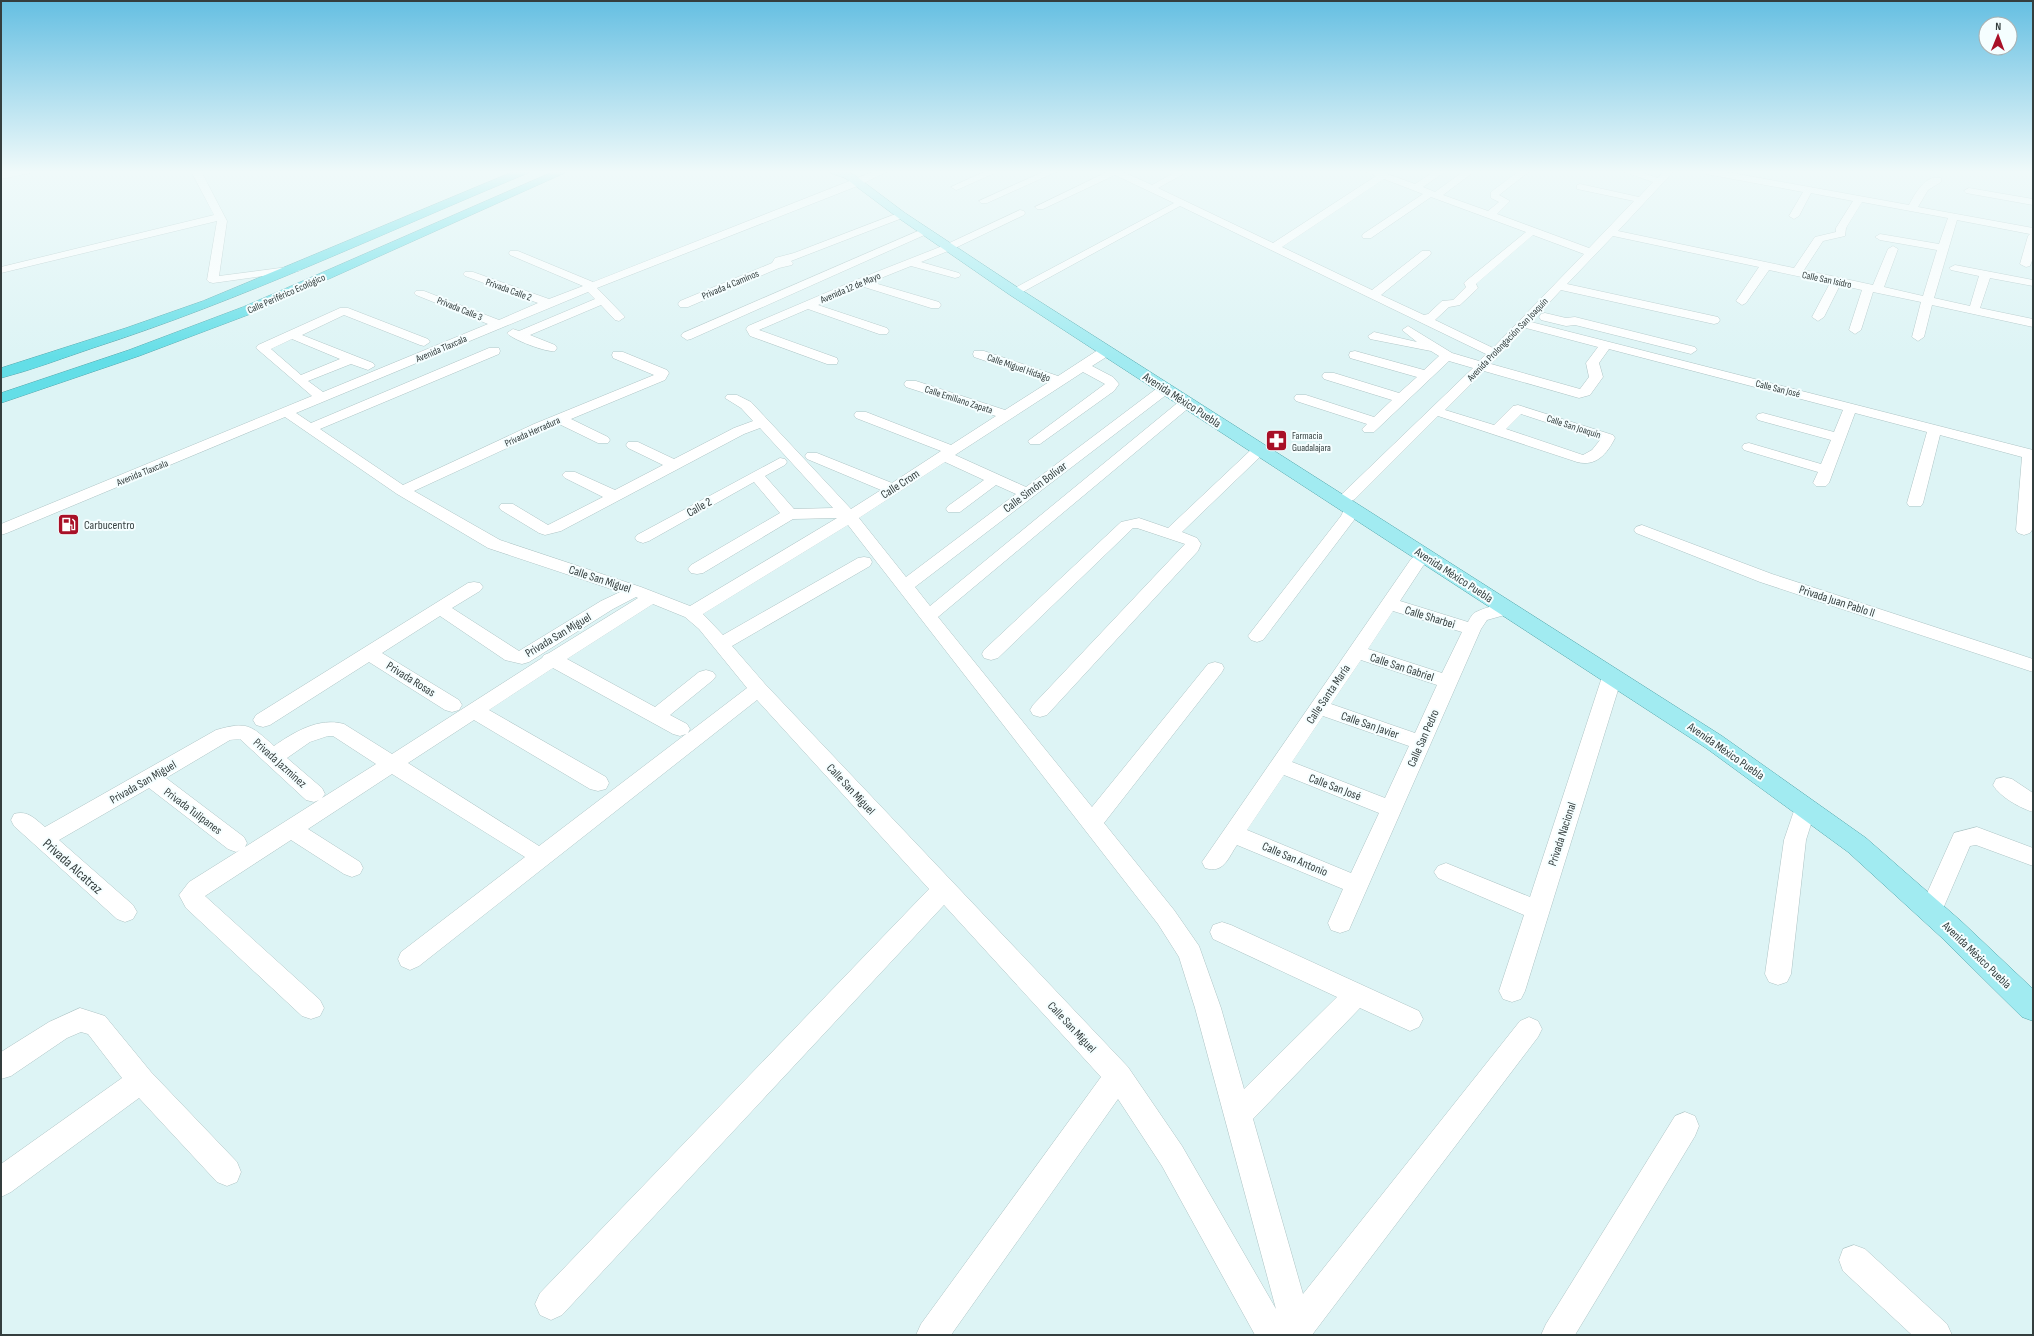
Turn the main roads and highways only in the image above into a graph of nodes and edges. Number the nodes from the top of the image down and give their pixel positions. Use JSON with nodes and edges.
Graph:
{"nodes":[{"id":1,"x":378,"y":233,"type":"edge"},
{"id":2,"x":422,"y":233,"type":"edge"},
{"id":3,"x":929,"y":233,"type":"edge"},
{"id":4,"x":1,"y":374,"type":"edge"},
{"id":5,"x":1,"y":398,"type":"edge"},
{"id":6,"x":2033,"y":1008,"type":"edge"}],
"edges":[{"from":1,"to":4,"type":"highway","name":"Calle Periférico Ecológico"},
{"from":2,"to":5,"type":"highway","name":"Calle Periférico Ecológico"},
{"from":3,"to":6,"type":"main road","name":"Avenida México Puebla"}]}
